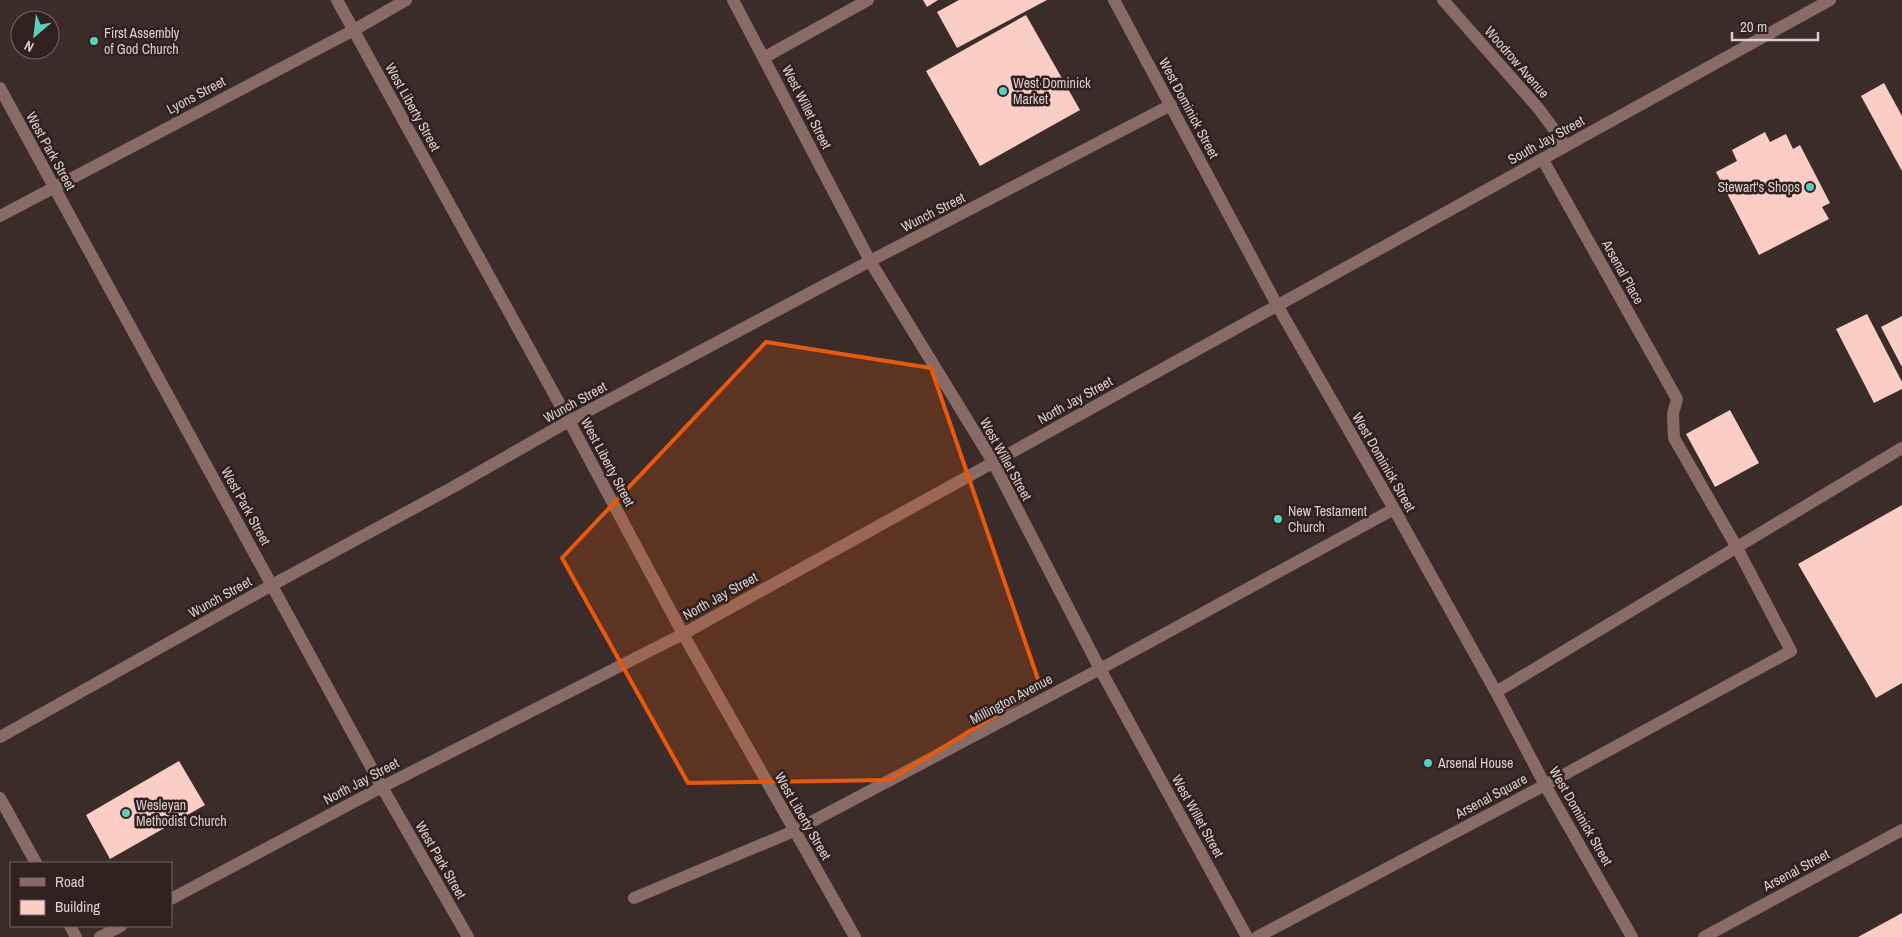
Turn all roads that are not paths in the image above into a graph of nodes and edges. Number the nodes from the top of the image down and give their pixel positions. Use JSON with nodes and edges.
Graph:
{"nodes":[{"id":1,"x":337,"y":0,"type":"edge"},
{"id":2,"x":406,"y":0,"type":"edge"},
{"id":3,"x":733,"y":0,"type":"edge"},
{"id":4,"x":868,"y":0,"type":"edge"},
{"id":5,"x":1114,"y":0,"type":"edge"},
{"id":6,"x":1443,"y":0,"type":"edge"},
{"id":7,"x":1830,"y":0,"type":"edge"},
{"id":8,"x":354,"y":30,"type":"junction"},
{"id":9,"x":764,"y":58,"type":"junction"},
{"id":10,"x":0,"y":88,"type":"edge"},
{"id":11,"x":1171,"y":105,"type":"junction"},
{"id":12,"x":1566,"y":146,"type":"junction"},
{"id":13,"x":1543,"y":160,"type":"junction"},
{"id":14,"x":53,"y":187,"type":"junction"},
{"id":15,"x":0,"y":216,"type":"edge"},
{"id":16,"x":870,"y":261,"type":"junction"},
{"id":17,"x":1277,"y":305,"type":"junction"},
{"id":18,"x":569,"y":421,"type":"junction"},
{"id":19,"x":1902,"y":448,"type":"edge"},
{"id":20,"x":993,"y":462,"type":"junction"},
{"id":21,"x":1394,"y":509,"type":"junction"},
{"id":22,"x":1736,"y":546,"type":"junction"},
{"id":23,"x":272,"y":584,"type":"junction"},
{"id":24,"x":683,"y":634,"type":"junction"},
{"id":25,"x":1100,"y":669,"type":"junction"},
{"id":26,"x":1496,"y":692,"type":"junction"},
{"id":27,"x":0,"y":737,"type":"edge"},
{"id":28,"x":1545,"y":785,"type":"junction"},
{"id":29,"x":382,"y":787,"type":"junction"},
{"id":30,"x":0,"y":798,"type":"edge"},
{"id":31,"x":1902,"y":830,"type":"edge"},
{"id":32,"x":794,"y":831,"type":"junction"},
{"id":33,"x":35,"y":862,"type":"edge"},
{"id":34,"x":172,"y":898,"type":"edge"},
{"id":35,"x":634,"y":898,"type":"dead end"},
{"id":36,"x":119,"y":927,"type":"edge"},
{"id":37,"x":100,"y":937,"type":"edge"},
{"id":38,"x":468,"y":937,"type":"edge"},
{"id":39,"x":855,"y":937,"type":"edge"},
{"id":40,"x":1247,"y":937,"type":"edge"},
{"id":41,"x":1257,"y":937,"type":"edge"},
{"id":42,"x":1632,"y":937,"type":"edge"},
{"id":43,"x":1704,"y":937,"type":"edge"}],
"edges":[{"from":1,"to":8,"type":"street","name":"West Liberty Street"},
{"from":2,"to":8,"type":"street","name":"Lyons Street"},
{"from":3,"to":9,"type":"street","name":"West Willet Street"},
{"from":4,"to":9,"type":"street"},
{"from":5,"to":11,"type":"street","name":"West Dominick Street"},
{"from":6,"to":12,"type":"street","name":"Woodrow Avenue"},
{"from":7,"to":12,"type":"street","name":"South Jay Street"},
{"from":8,"to":14,"type":"street","name":"Lyons Street"},
{"from":8,"to":18,"type":"street","name":"West Liberty Street"},
{"from":9,"to":16,"type":"street","name":"West Willet Street"},
{"from":10,"to":14,"type":"street","name":"West Park Street"},
{"from":11,"to":16,"type":"street","name":"Wunch Street"},
{"from":11,"to":17,"type":"street","name":"West Dominick Street"},
{"from":12,"to":13,"type":"street","name":"South Jay Street"},
{"from":13,"to":17,"type":"street","name":"South Jay Street"},
{"from":13,"to":22,"type":"street","name":"Arsenal Place"},
{"from":14,"to":15,"type":"street","name":"Lyons Street"},
{"from":14,"to":23,"type":"street","name":"West Park Street"},
{"from":16,"to":18,"type":"street","name":"Wunch Street"},
{"from":16,"to":20,"type":"street","name":"West Willet Street"},
{"from":17,"to":20,"type":"street","name":"North Jay Street"},
{"from":17,"to":21,"type":"street","name":"West Dominick Street"},
{"from":18,"to":23,"type":"street","name":"Wunch Street"},
{"from":18,"to":24,"type":"street","name":"West Liberty Street"},
{"from":19,"to":22,"type":"street"},
{"from":20,"to":24,"type":"street","name":"North Jay Street"},
{"from":20,"to":25,"type":"street","name":"West Willet Street"},
{"from":21,"to":25,"type":"street","name":"Millington Avenue"},
{"from":21,"to":26,"type":"street","name":"West Dominick Street"},
{"from":22,"to":26,"type":"street"},
{"from":22,"to":28,"type":"street","name":"Arsenal Square"},
{"from":23,"to":27,"type":"street","name":"Wunch Street"},
{"from":23,"to":29,"type":"street","name":"West Park Street"},
{"from":24,"to":29,"type":"street","name":"North Jay Street"},
{"from":24,"to":32,"type":"street","name":"West Liberty Street"},
{"from":25,"to":32,"type":"street","name":"Millington Avenue"},
{"from":25,"to":40,"type":"street","name":"West Willet Street"},
{"from":26,"to":28,"type":"street","name":"West Dominick Street"},
{"from":28,"to":41,"type":"street","name":"Arsenal Square"},
{"from":28,"to":42,"type":"street","name":"West Dominick Street"},
{"from":29,"to":34,"type":"street","name":"North Jay Street"},
{"from":29,"to":38,"type":"street","name":"West Park Street"},
{"from":30,"to":33,"type":"street"},
{"from":31,"to":43,"type":"street","name":"Arsenal Street"},
{"from":32,"to":35,"type":"street","name":"Millington Avenue"},
{"from":32,"to":39,"type":"street","name":"West Liberty Street"},
{"from":36,"to":37,"type":"street"}]}
